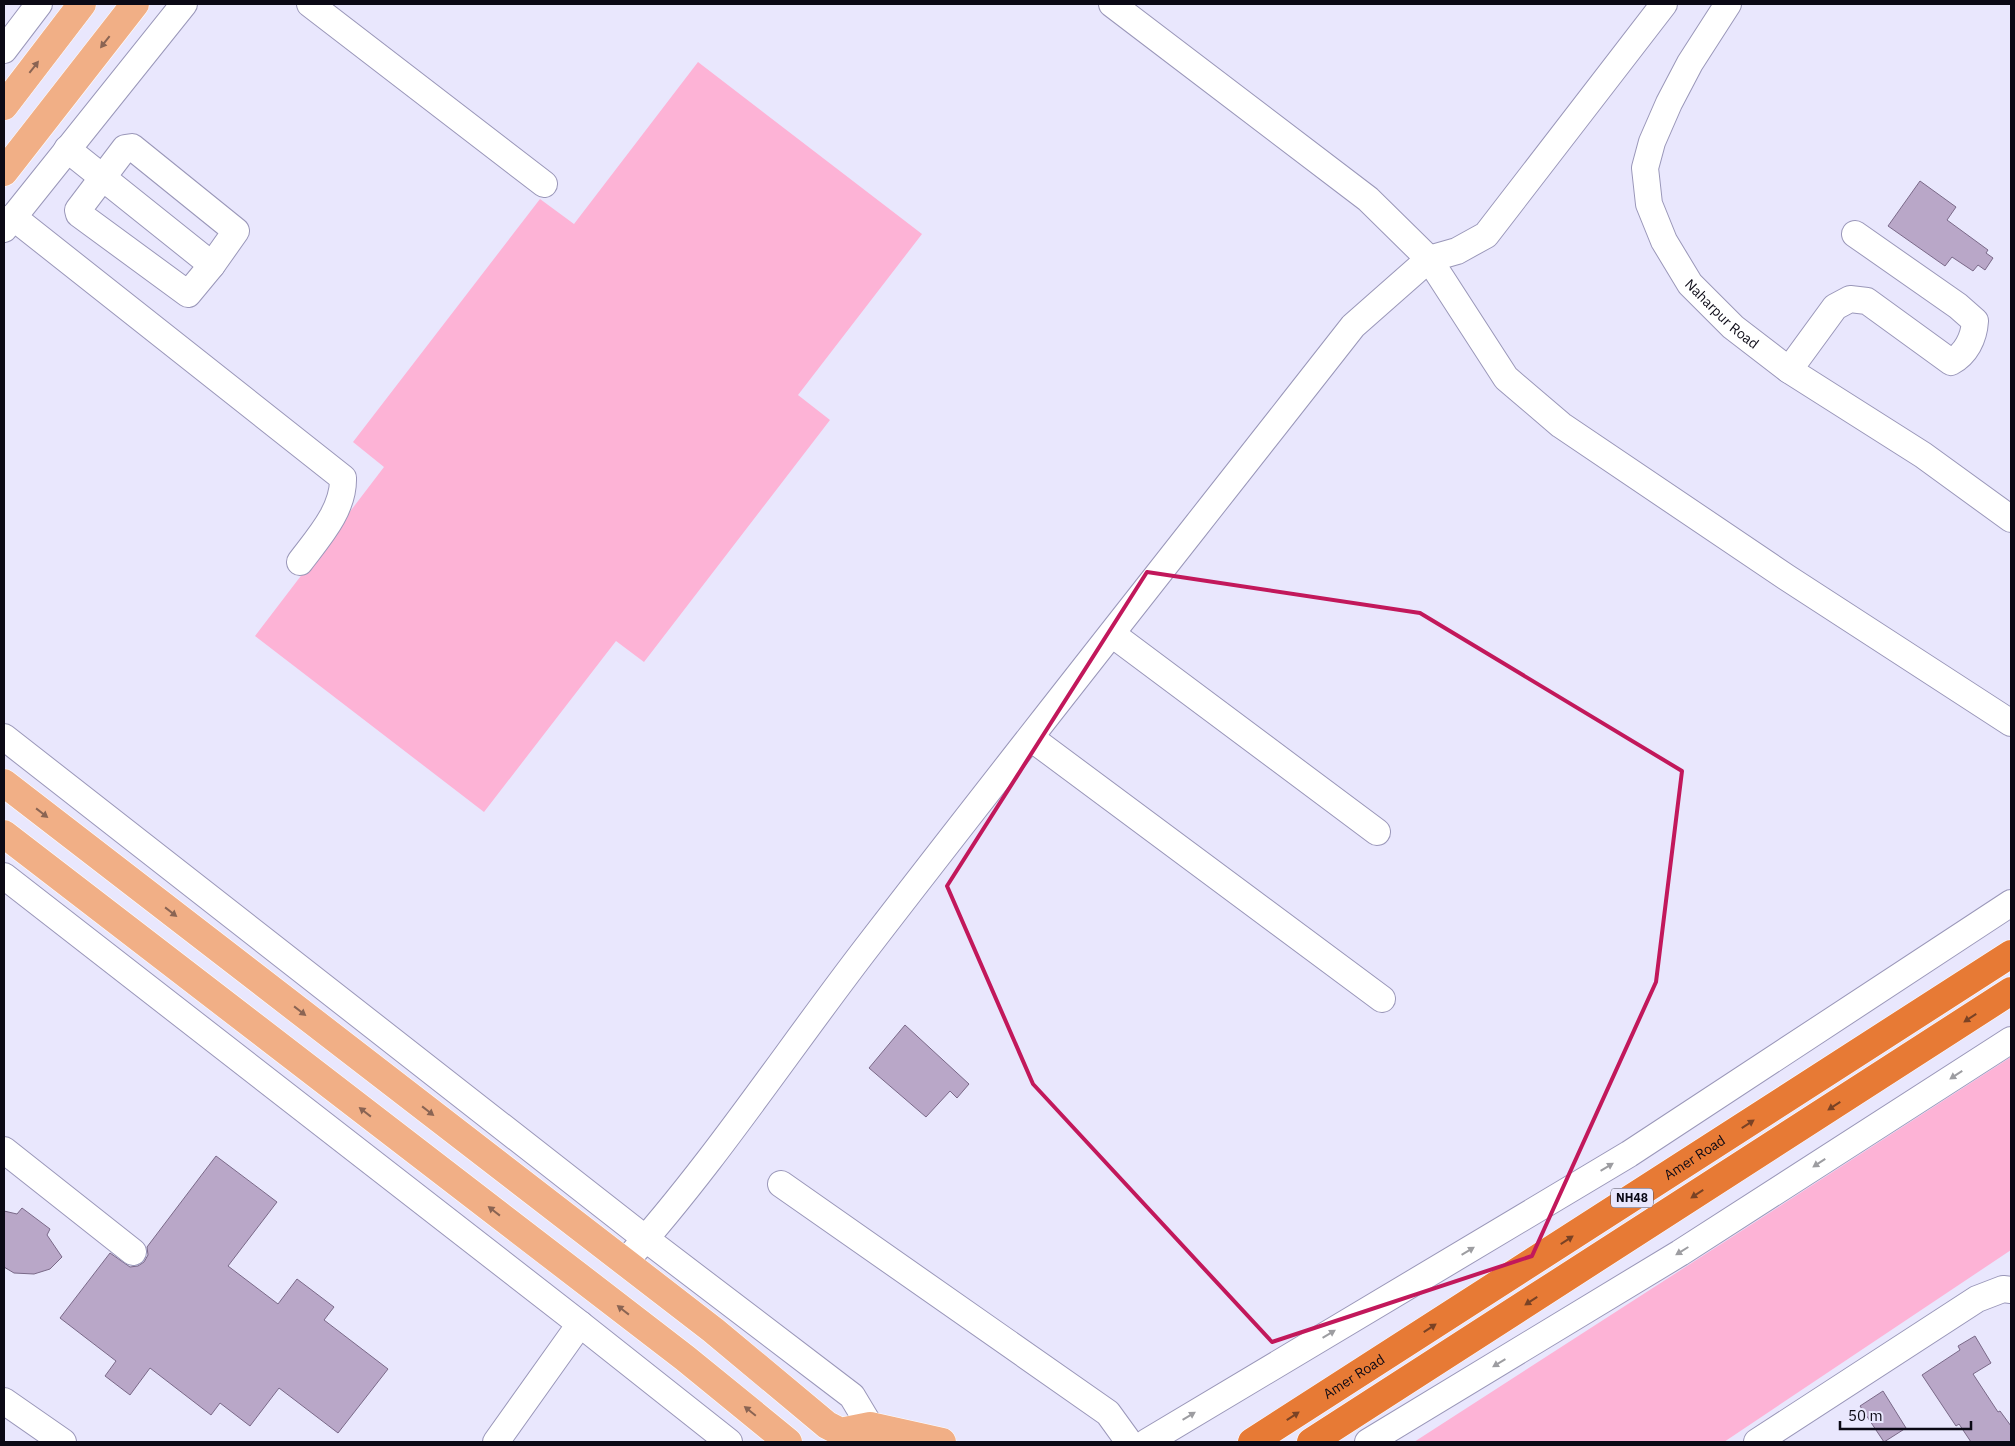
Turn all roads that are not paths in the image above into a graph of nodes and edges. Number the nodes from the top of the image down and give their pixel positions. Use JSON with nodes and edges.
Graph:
{"nodes":[{"id":1,"x":39,"y":4,"type":"edge"},
{"id":2,"x":82,"y":4,"type":"edge"},
{"id":3,"x":135,"y":4,"type":"edge"},
{"id":4,"x":184,"y":4,"type":"edge"},
{"id":5,"x":310,"y":4,"type":"edge"},
{"id":6,"x":1112,"y":4,"type":"edge"},
{"id":7,"x":1664,"y":4,"type":"edge"},
{"id":8,"x":1728,"y":4,"type":"edge"},
{"id":9,"x":4,"y":50,"type":"edge"},
{"id":10,"x":4,"y":106,"type":"edge"},
{"id":11,"x":67,"y":149,"type":"junction"},
{"id":12,"x":4,"y":172,"type":"edge"},
{"id":13,"x":101,"y":177,"type":"junction"},
{"id":14,"x":544,"y":184,"type":"dead end"},
{"id":15,"x":8,"y":223,"type":"edge"},
{"id":16,"x":1855,"y":234,"type":"dead end"},
{"id":17,"x":1428,"y":259,"type":"junction"},
{"id":18,"x":212,"y":266,"type":"junction"},
{"id":19,"x":1790,"y":370,"type":"junction"},
{"id":20,"x":2011,"y":519,"type":"edge"},
{"id":21,"x":300,"y":562,"type":"dead end"},
{"id":22,"x":1112,"y":634,"type":"junction"},
{"id":23,"x":2011,"y":723,"type":"edge"},
{"id":24,"x":4,"y":737,"type":"edge"},
{"id":25,"x":1031,"y":738,"type":"junction"},
{"id":26,"x":4,"y":783,"type":"edge"},
{"id":27,"x":1378,"y":832,"type":"dead end"},
{"id":28,"x":4,"y":834,"type":"edge"},
{"id":29,"x":4,"y":876,"type":"edge"},
{"id":30,"x":2011,"y":903,"type":"edge"},
{"id":31,"x":2011,"y":954,"type":"edge"},
{"id":32,"x":2011,"y":991,"type":"edge"},
{"id":33,"x":1382,"y":999,"type":"dead end"},
{"id":34,"x":2011,"y":1040,"type":"edge"},
{"id":35,"x":4,"y":1150,"type":"edge"},
{"id":36,"x":781,"y":1184,"type":"dead end"},
{"id":37,"x":646,"y":1239,"type":"junction"},
{"id":38,"x":133,"y":1252,"type":"dead end"},
{"id":39,"x":625,"y":1262,"type":"junction"},
{"id":40,"x":2011,"y":1290,"type":"edge"},
{"id":41,"x":580,"y":1324,"type":"junction"},
{"id":42,"x":4,"y":1401,"type":"edge"},
{"id":43,"x":857,"y":1433,"type":"edge"},
{"id":44,"x":778,"y":1438,"type":"edge"},
{"id":45,"x":63,"y":1442,"type":"edge"},
{"id":46,"x":496,"y":1442,"type":"edge"},
{"id":47,"x":729,"y":1442,"type":"edge"},
{"id":48,"x":942,"y":1442,"type":"edge"},
{"id":49,"x":1129,"y":1442,"type":"edge"},
{"id":50,"x":1147,"y":1442,"type":"edge"},
{"id":51,"x":1252,"y":1442,"type":"edge"},
{"id":52,"x":1311,"y":1442,"type":"edge"},
{"id":53,"x":1368,"y":1442,"type":"edge"},
{"id":54,"x":1758,"y":1442,"type":"edge"}],
"edges":[{"from":1,"to":9,"type":"street"},
{"from":10,"to":2,"type":"main road","one_way":true},
{"from":3,"to":12,"type":"main road","one_way":true},
{"from":4,"to":11,"type":"street"},
{"from":5,"to":14,"type":"street"},
{"from":6,"to":17,"type":"street"},
{"from":7,"to":17,"type":"street"},
{"from":8,"to":19,"type":"street","name":"Naharpur Road"},
{"from":11,"to":13,"type":"street"},
{"from":11,"to":15,"type":"street"},
{"from":13,"to":18,"type":"street"},
{"from":13,"to":18,"type":"street"},
{"from":13,"to":18,"type":"street"},
{"from":15,"to":21,"type":"street"},
{"from":16,"to":19,"type":"street"},
{"from":17,"to":22,"type":"street"},
{"from":17,"to":23,"type":"street"},
{"from":19,"to":20,"type":"street","name":"Naharpur Road"},
{"from":22,"to":25,"type":"street"},
{"from":22,"to":27,"type":"street"},
{"from":24,"to":37,"type":"street"},
{"from":25,"to":33,"type":"street"},
{"from":25,"to":37,"type":"street"},
{"from":26,"to":39,"type":"main road","one_way":true},
{"from":44,"to":28,"type":"main road","one_way":true},
{"from":29,"to":41,"type":"street"},
{"from":50,"to":30,"type":"street","one_way":true},
{"from":51,"to":31,"type":"highway","name":"Amer Road","number":"NH48","one_way":true},
{"from":32,"to":52,"type":"highway","number":"NH48","one_way":true},
{"from":34,"to":53,"type":"street","one_way":true},
{"from":35,"to":38,"type":"street"},
{"from":36,"to":49,"type":"street"},
{"from":37,"to":39,"type":"street"},
{"from":37,"to":43,"type":"street"},
{"from":39,"to":43,"type":"main road"},
{"from":40,"to":54,"type":"street"},
{"from":41,"to":46,"type":"street"},
{"from":41,"to":47,"type":"street"},
{"from":42,"to":45,"type":"street"},
{"from":43,"to":48,"type":"main road"}]}
